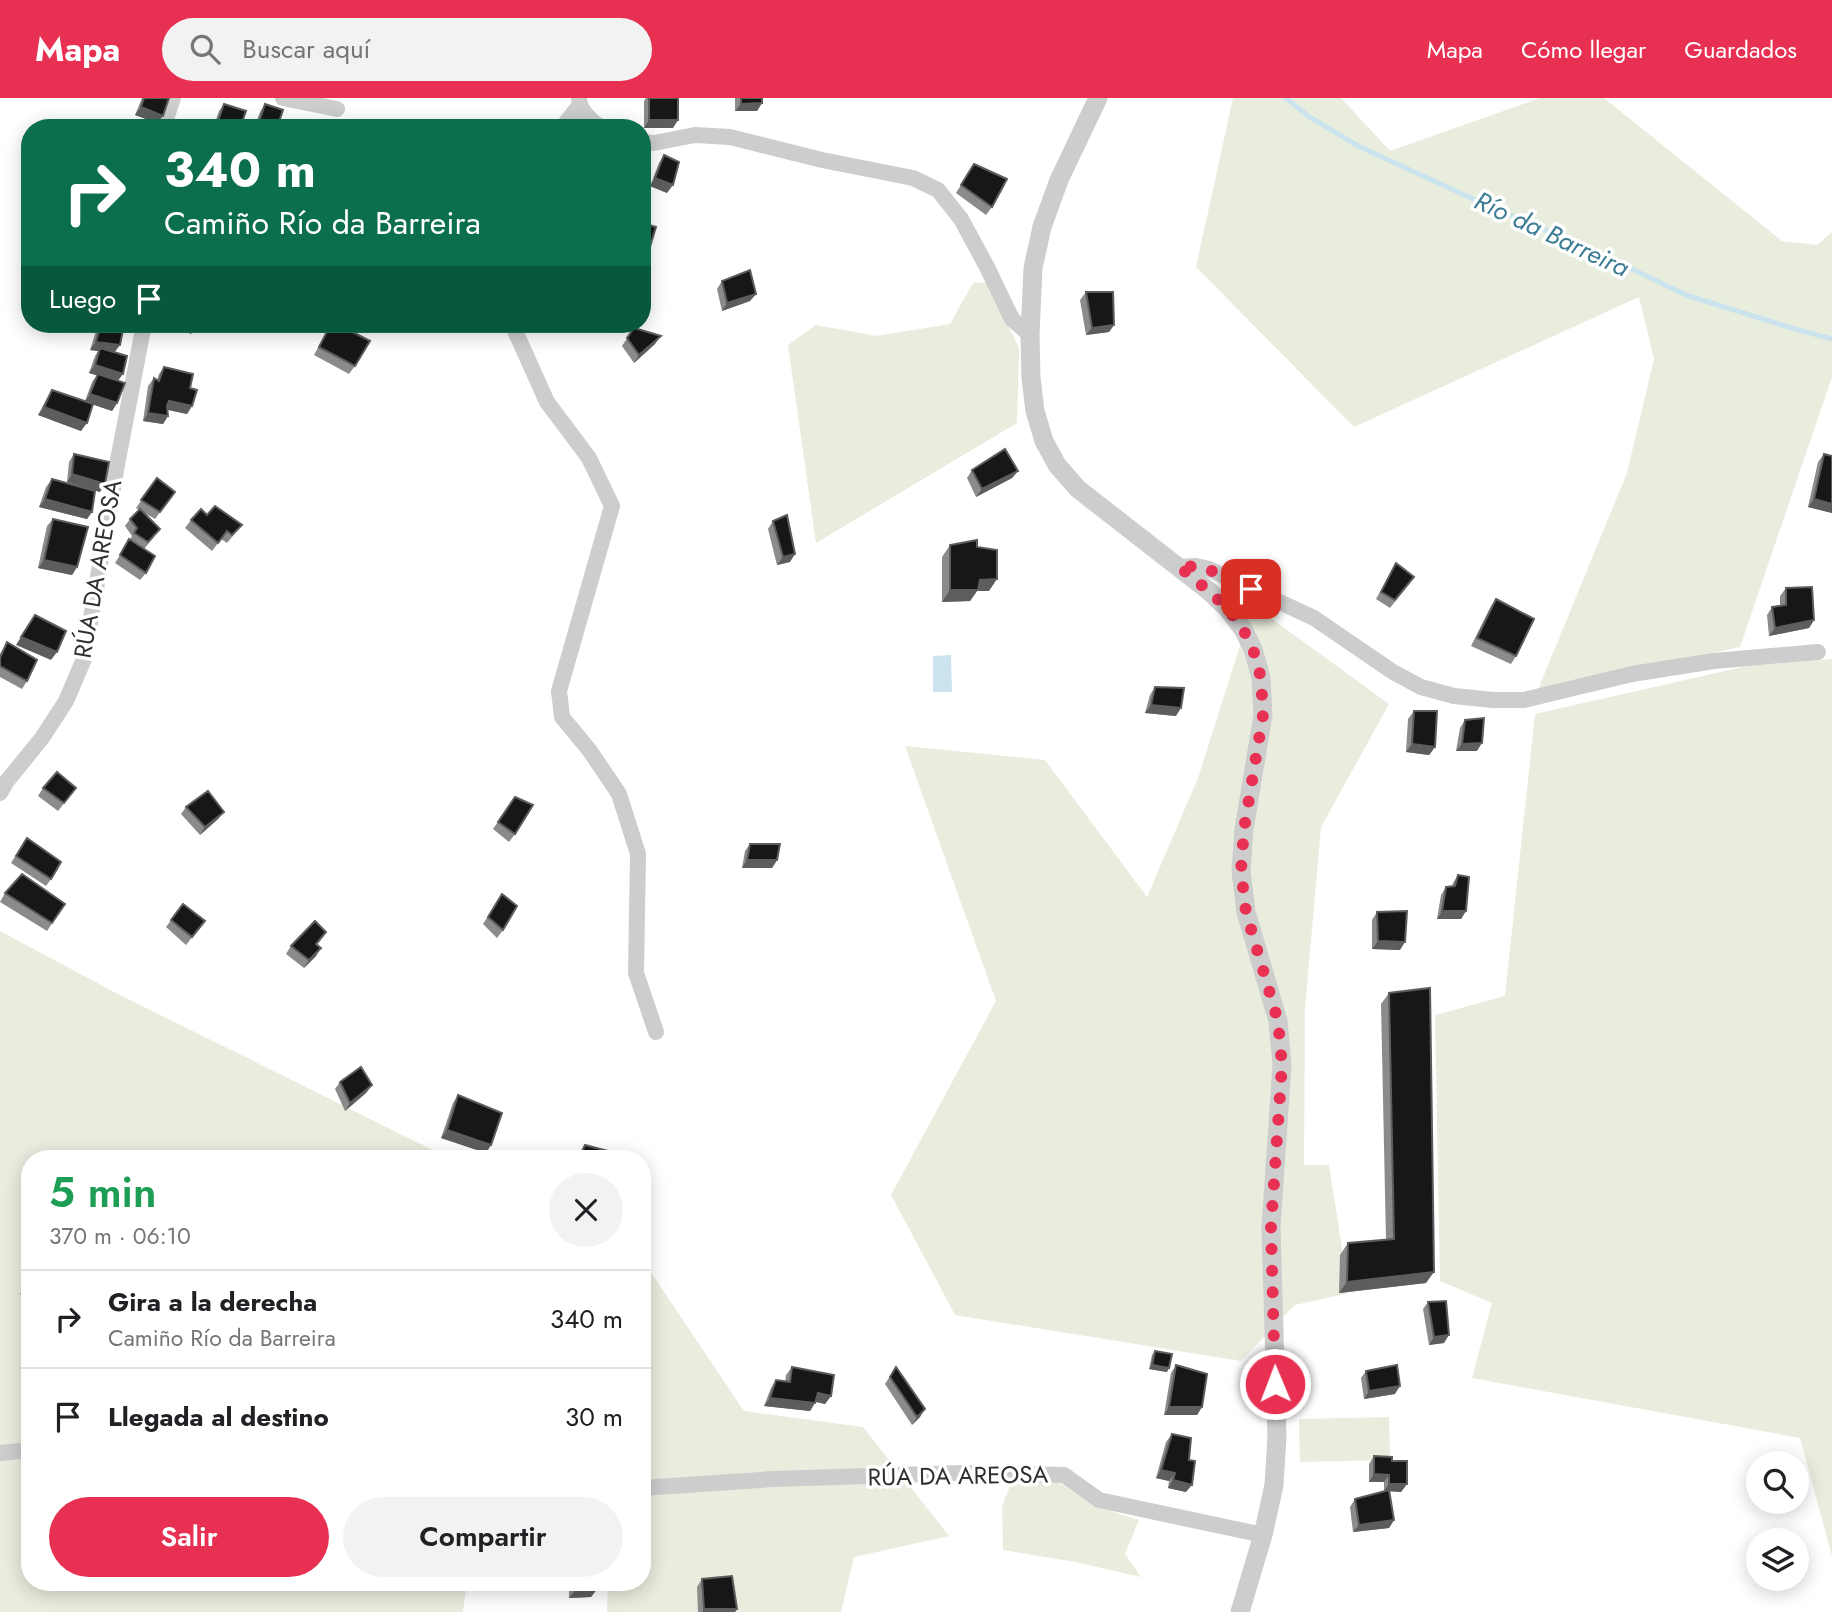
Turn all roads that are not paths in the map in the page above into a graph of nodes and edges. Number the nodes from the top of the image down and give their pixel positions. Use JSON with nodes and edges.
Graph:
{"nodes":[{"id":1,"x":173,"y":98,"type":"edge"},
{"id":2,"x":283,"y":98,"type":"edge"},
{"id":3,"x":1098,"y":98,"type":"edge"},
{"id":4,"x":579,"y":102,"type":"edge"},
{"id":5,"x":337,"y":108,"type":"dead end"},
{"id":6,"x":166,"y":119,"type":"edge"},
{"id":7,"x":568,"y":119,"type":"edge"},
{"id":8,"x":592,"y":119,"type":"edge"},
{"id":9,"x":651,"y":143,"type":"edge"},
{"id":10,"x":142,"y":333,"type":"edge"},
{"id":11,"x":516,"y":333,"type":"edge"},
{"id":12,"x":1030,"y":335,"type":"junction"},
{"id":13,"x":1178,"y":566,"type":"junction"},
{"id":14,"x":1818,"y":652,"type":"dead end"},
{"id":15,"x":0,"y":793,"type":"edge"},
{"id":16,"x":656,"y":1032,"type":"dead end"},
{"id":17,"x":21,"y":1451,"type":"edge"},
{"id":18,"x":0,"y":1453,"type":"edge"},
{"id":19,"x":651,"y":1489,"type":"edge"},
{"id":20,"x":1263,"y":1535,"type":"junction"},
{"id":21,"x":1240,"y":1612,"type":"edge"}],
"edges":[{"from":1,"to":6,"type":"street"},
{"from":2,"to":5,"type":"street"},
{"from":3,"to":12,"type":"street"},
{"from":4,"to":7,"type":"street"},
{"from":4,"to":8,"type":"street"},
{"from":9,"to":12,"type":"street"},
{"from":10,"to":15,"type":"street","name":"RÚA DA AREOSA"},
{"from":11,"to":16,"type":"street"},
{"from":12,"to":13,"type":"street"},
{"from":13,"to":14,"type":"street"},
{"from":13,"to":20,"type":"street"},
{"from":17,"to":18,"type":"street"},
{"from":19,"to":20,"type":"street","name":"RÚA DA AREOSA"},
{"from":20,"to":21,"type":"street"}]}
